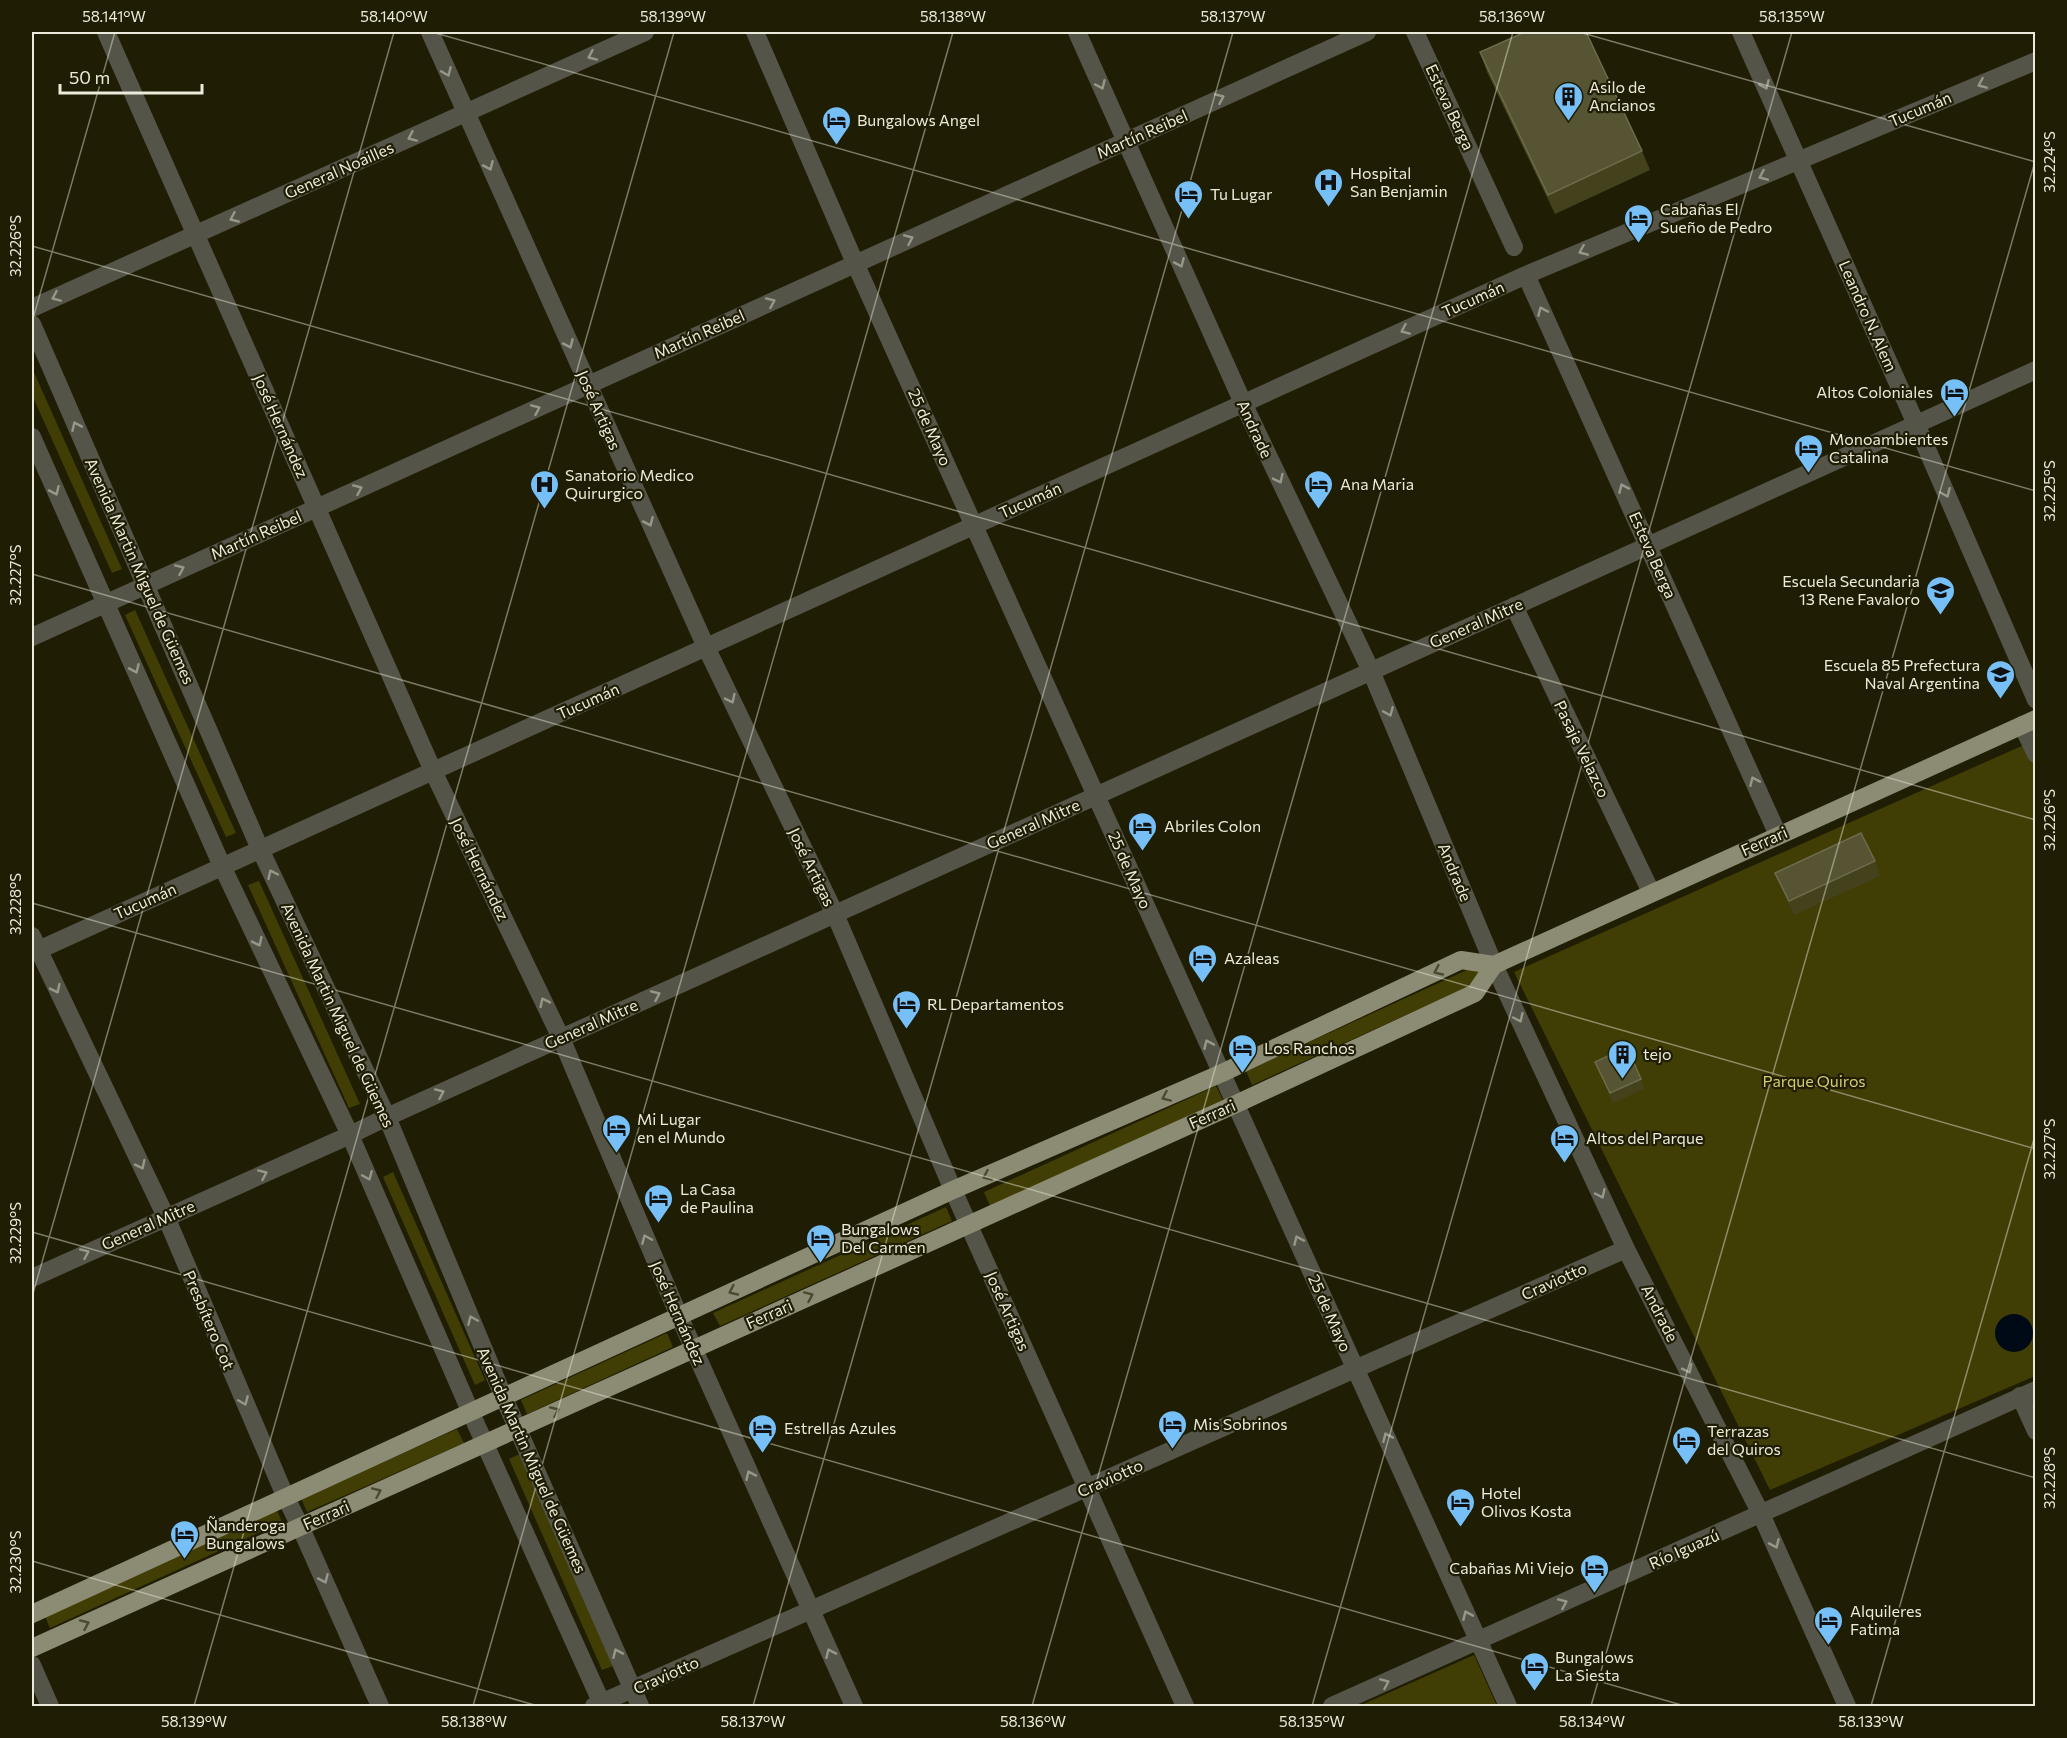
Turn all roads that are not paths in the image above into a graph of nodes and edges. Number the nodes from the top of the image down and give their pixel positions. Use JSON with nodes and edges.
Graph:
{"nodes":[{"id":1,"x":106,"y":32,"type":"edge"},
{"id":2,"x":429,"y":32,"type":"edge"},
{"id":3,"x":645,"y":32,"type":"edge"},
{"id":4,"x":755,"y":32,"type":"edge"},
{"id":5,"x":1077,"y":32,"type":"edge"},
{"id":6,"x":1367,"y":32,"type":"edge"},
{"id":7,"x":1415,"y":32,"type":"edge"},
{"id":8,"x":1741,"y":32,"type":"edge"},
{"id":9,"x":2036,"y":61,"type":"edge"},
{"id":10,"x":465,"y":113,"type":"junction"},
{"id":11,"x":1126,"y":141,"type":"junction"},
{"id":12,"x":1799,"y":161,"type":"junction"},
{"id":13,"x":195,"y":235,"type":"junction"},
{"id":14,"x":1514,"y":247,"type":"dead end"},
{"id":15,"x":855,"y":263,"type":"junction"},
{"id":16,"x":1526,"y":275,"type":"junction"},
{"id":17,"x":32,"y":308,"type":"edge"},
{"id":18,"x":32,"y":324,"type":"edge"},
{"id":19,"x":2036,"y":370,"type":"edge"},
{"id":20,"x":588,"y":385,"type":"junction"},
{"id":21,"x":1243,"y":404,"type":"junction"},
{"id":22,"x":1916,"y":424,"type":"junction"},
{"id":23,"x":32,"y":437,"type":"edge"},
{"id":24,"x":317,"y":507,"type":"junction"},
{"id":25,"x":974,"y":525,"type":"junction"},
{"id":26,"x":1649,"y":545,"type":"junction"},
{"id":27,"x":146,"y":585,"type":"junction"},
{"id":28,"x":106,"y":603,"type":"junction"},
{"id":29,"x":1514,"y":606,"type":"junction"},
{"id":30,"x":32,"y":637,"type":"edge"},
{"id":31,"x":706,"y":647,"type":"junction"},
{"id":32,"x":1371,"y":670,"type":"junction"},
{"id":33,"x":2036,"y":700,"type":"edge"},
{"id":34,"x":2029,"y":722,"type":"edge"},
{"id":35,"x":2036,"y":754,"type":"edge"},
{"id":36,"x":433,"y":771,"type":"junction"},
{"id":37,"x":1096,"y":795,"type":"junction"},
{"id":38,"x":1778,"y":835,"type":"junction"},
{"id":39,"x":260,"y":849,"type":"junction"},
{"id":40,"x":222,"y":866,"type":"junction"},
{"id":41,"x":1651,"y":892,"type":"junction"},
{"id":42,"x":835,"y":914,"type":"junction"},
{"id":43,"x":34,"y":946,"type":"edge"},
{"id":44,"x":1494,"y":964,"type":"junction"},
{"id":45,"x":561,"y":1038,"type":"junction"},
{"id":46,"x":1222,"y":1073,"type":"junction"},
{"id":47,"x":1236,"y":1104,"type":"junction"},
{"id":48,"x":387,"y":1117,"type":"junction"},
{"id":49,"x":350,"y":1135,"type":"junction"},
{"id":50,"x":954,"y":1190,"type":"junction"},
{"id":51,"x":166,"y":1217,"type":"junction"},
{"id":52,"x":969,"y":1224,"type":"junction"},
{"id":53,"x":1626,"y":1249,"type":"junction"},
{"id":54,"x":32,"y":1278,"type":"edge"},
{"id":55,"x":678,"y":1316,"type":"junction"},
{"id":56,"x":693,"y":1349,"type":"junction"},
{"id":57,"x":1356,"y":1369,"type":"junction"},
{"id":58,"x":2028,"y":1393,"type":"edge"},
{"id":59,"x":504,"y":1398,"type":"junction"},
{"id":60,"x":471,"y":1413,"type":"junction"},
{"id":61,"x":518,"y":1428,"type":"junction"},
{"id":62,"x":2036,"y":1431,"type":"edge"},
{"id":63,"x":484,"y":1443,"type":"junction"},
{"id":64,"x":1086,"y":1488,"type":"junction"},
{"id":65,"x":286,"y":1498,"type":"junction"},
{"id":66,"x":1761,"y":1514,"type":"junction"},
{"id":67,"x":300,"y":1526,"type":"junction"},
{"id":68,"x":810,"y":1611,"type":"junction"},
{"id":69,"x":32,"y":1614,"type":"edge"},
{"id":70,"x":1479,"y":1641,"type":"junction"},
{"id":71,"x":32,"y":1648,"type":"edge"},
{"id":72,"x":32,"y":1665,"type":"edge"},
{"id":73,"x":633,"y":1689,"type":"junction"},
{"id":74,"x":599,"y":1705,"type":"edge"},
{"id":75,"x":50,"y":1707,"type":"edge"},
{"id":76,"x":380,"y":1707,"type":"edge"},
{"id":77,"x":640,"y":1707,"type":"edge"},
{"id":78,"x":854,"y":1707,"type":"edge"},
{"id":79,"x":1185,"y":1707,"type":"edge"},
{"id":80,"x":1332,"y":1707,"type":"edge"},
{"id":81,"x":1508,"y":1707,"type":"edge"},
{"id":82,"x":1847,"y":1707,"type":"edge"}],
"edges":[{"from":1,"to":13,"type":"street","name":"José Hernández"},
{"from":2,"to":10,"type":"street","name":"José Artigas","one_way":true},
{"from":3,"to":10,"type":"street","name":"General Noailles","one_way":true},
{"from":4,"to":15,"type":"street","name":"25 de Mayo"},
{"from":5,"to":11,"type":"street","name":"Andrade","one_way":true},
{"from":11,"to":6,"type":"street","name":"Martín Reibel","one_way":true},
{"from":7,"to":14,"type":"street","name":"Esteva Berga"},
{"from":8,"to":12,"type":"street","name":"Leandro N. Alem","one_way":true},
{"from":9,"to":12,"type":"street","name":"Tucumán","one_way":true},
{"from":10,"to":13,"type":"street","name":"General Noailles","one_way":true},
{"from":10,"to":20,"type":"street","name":"José Artigas","one_way":true},
{"from":15,"to":11,"type":"street","name":"Martín Reibel","one_way":true},
{"from":11,"to":21,"type":"street","name":"Andrade","one_way":true},
{"from":12,"to":16,"type":"street","name":"Tucumán","one_way":true},
{"from":12,"to":22,"type":"street","name":"Leandro N. Alem"},
{"from":13,"to":17,"type":"street","name":"General Noailles","one_way":true},
{"from":13,"to":24,"type":"street","name":"José Hernández"},
{"from":20,"to":15,"type":"street","name":"Martín Reibel","one_way":true},
{"from":15,"to":25,"type":"street","name":"25 de Mayo"},
{"from":16,"to":21,"type":"street","name":"Tucumán","one_way":true},
{"from":26,"to":16,"type":"street","name":"Esteva Berga","one_way":true},
{"from":27,"to":18,"type":"street","name":"Avenida Martin Miguel de Güemes","one_way":true},
{"from":19,"to":22,"type":"street","name":"General Mitre"},
{"from":24,"to":20,"type":"street","name":"Martín Reibel","one_way":true},
{"from":20,"to":31,"type":"street","name":"José Artigas","one_way":true},
{"from":21,"to":25,"type":"street","name":"Tucumán"},
{"from":21,"to":32,"type":"street","name":"Andrade","one_way":true},
{"from":22,"to":26,"type":"street","name":"General Mitre"},
{"from":22,"to":33,"type":"street","name":"Leandro N. Alem","one_way":true},
{"from":23,"to":28,"type":"street","one_way":true},
{"from":27,"to":24,"type":"street","name":"Martín Reibel","one_way":true},
{"from":24,"to":36,"type":"street","name":"José Hernández"},
{"from":25,"to":31,"type":"street","name":"Tucumán"},
{"from":25,"to":37,"type":"street","name":"25 de Mayo"},
{"from":26,"to":29,"type":"street","name":"General Mitre"},
{"from":38,"to":26,"type":"street","name":"Esteva Berga","one_way":true},
{"from":27,"to":28,"type":"street","name":"Martín Reibel"},
{"from":27,"to":39,"type":"street","name":"Avenida Martin Miguel de Güemes"},
{"from":28,"to":30,"type":"street","name":"Martín Reibel"},
{"from":28,"to":40,"type":"street","one_way":true},
{"from":29,"to":32,"type":"street","name":"General Mitre"},
{"from":29,"to":41,"type":"street","name":"Pasaje Velazco"},
{"from":31,"to":36,"type":"street","name":"Tucumán"},
{"from":31,"to":42,"type":"street","name":"José Artigas","one_way":true},
{"from":32,"to":37,"type":"street","name":"General Mitre"},
{"from":32,"to":44,"type":"street","name":"Andrade","one_way":true},
{"from":34,"to":35,"type":"street"},
{"from":34,"to":38,"type":"main road","name":"Ferrari"},
{"from":36,"to":39,"type":"street","name":"Tucumán"},
{"from":45,"to":36,"type":"street","name":"José Hernández","one_way":true},
{"from":37,"to":42,"type":"street","name":"General Mitre"},
{"from":46,"to":37,"type":"street","name":"25 de Mayo","one_way":true},
{"from":38,"to":41,"type":"main road","name":"Ferrari"},
{"from":39,"to":40,"type":"street","name":"Tucumán"},
{"from":48,"to":39,"type":"street","name":"Avenida Martin Miguel de Güemes","one_way":true},
{"from":40,"to":43,"type":"street","name":"Tucumán"},
{"from":40,"to":49,"type":"street","one_way":true},
{"from":41,"to":44,"type":"main road","name":"Ferrari"},
{"from":45,"to":42,"type":"street","name":"General Mitre","one_way":true},
{"from":42,"to":50,"type":"street","name":"José Artigas"},
{"from":43,"to":51,"type":"street","name":"Presbítero Cot","one_way":true},
{"from":44,"to":46,"type":"main road","name":"Ferrari","one_way":true},
{"from":44,"to":47,"type":"main road","name":"Ferrari"},
{"from":44,"to":53,"type":"street","name":"Andrade","one_way":true},
{"from":48,"to":45,"type":"street","name":"General Mitre","one_way":true},
{"from":55,"to":45,"type":"street","name":"José Hernández","one_way":true},
{"from":46,"to":47,"type":"street","name":"25 de Mayo"},
{"from":46,"to":50,"type":"main road","name":"Ferrari","one_way":true},
{"from":47,"to":52,"type":"main road","name":"Ferrari"},
{"from":57,"to":47,"type":"street","name":"25 de Mayo","one_way":true},
{"from":48,"to":49,"type":"street","name":"General Mitre"},
{"from":59,"to":48,"type":"street","name":"Avenida Martin Miguel de Güemes","one_way":true},
{"from":51,"to":49,"type":"street","name":"General Mitre","one_way":true},
{"from":49,"to":60,"type":"street","one_way":true},
{"from":50,"to":52,"type":"street","name":"José Artigas"},
{"from":50,"to":55,"type":"main road","name":"Ferrari","one_way":true},
{"from":54,"to":51,"type":"street","name":"General Mitre","one_way":true},
{"from":51,"to":65,"type":"street","name":"Presbítero Cot","one_way":true},
{"from":56,"to":52,"type":"main road","name":"Ferrari","one_way":true},
{"from":52,"to":64,"type":"street","name":"José Artigas"},
{"from":53,"to":57,"type":"street","name":"Craviotto"},
{"from":53,"to":66,"type":"street","name":"Andrade","one_way":true},
{"from":55,"to":56,"type":"street","name":"José Hernández"},
{"from":55,"to":59,"type":"main road","name":"Ferrari"},
{"from":61,"to":56,"type":"main road","name":"Ferrari","one_way":true},
{"from":68,"to":56,"type":"street","name":"José Hernández","one_way":true},
{"from":57,"to":64,"type":"street","name":"Craviotto"},
{"from":70,"to":57,"type":"street","name":"25 de Mayo","one_way":true},
{"from":58,"to":62,"type":"street"},
{"from":58,"to":66,"type":"street","name":"Río Iguazú"},
{"from":59,"to":60,"type":"main road","name":"Ferrari"},
{"from":59,"to":61,"type":"street","name":"Avenida Martin Miguel de Güemes"},
{"from":60,"to":63,"type":"street"},
{"from":60,"to":65,"type":"main road","name":"Ferrari"},
{"from":61,"to":63,"type":"main road","name":"Ferrari"},
{"from":73,"to":61,"type":"street","name":"Avenida Martin Miguel de Güemes","one_way":true},
{"from":67,"to":63,"type":"main road","name":"Ferrari","one_way":true},
{"from":63,"to":74,"type":"street"},
{"from":64,"to":68,"type":"street","name":"Craviotto"},
{"from":64,"to":79,"type":"street","name":"José Artigas"},
{"from":65,"to":67,"type":"street","name":"Presbítero Cot"},
{"from":65,"to":69,"type":"main road","name":"Ferrari"},
{"from":70,"to":66,"type":"street","name":"Río Iguazú","one_way":true},
{"from":66,"to":82,"type":"street","name":"Andrade","one_way":true},
{"from":71,"to":67,"type":"main road","name":"Ferrari","one_way":true},
{"from":67,"to":76,"type":"street","name":"Presbítero Cot","one_way":true},
{"from":68,"to":73,"type":"street","name":"Craviotto"},
{"from":78,"to":68,"type":"street","name":"José Hernández","one_way":true},
{"from":80,"to":70,"type":"street","name":"Río Iguazú","one_way":true},
{"from":70,"to":81,"type":"street","name":"25 de Mayo"},
{"from":72,"to":75,"type":"street"},
{"from":73,"to":74,"type":"street","name":"Craviotto"},
{"from":73,"to":77,"type":"street","name":"Avenida Martin Miguel de Güemes"}]}
